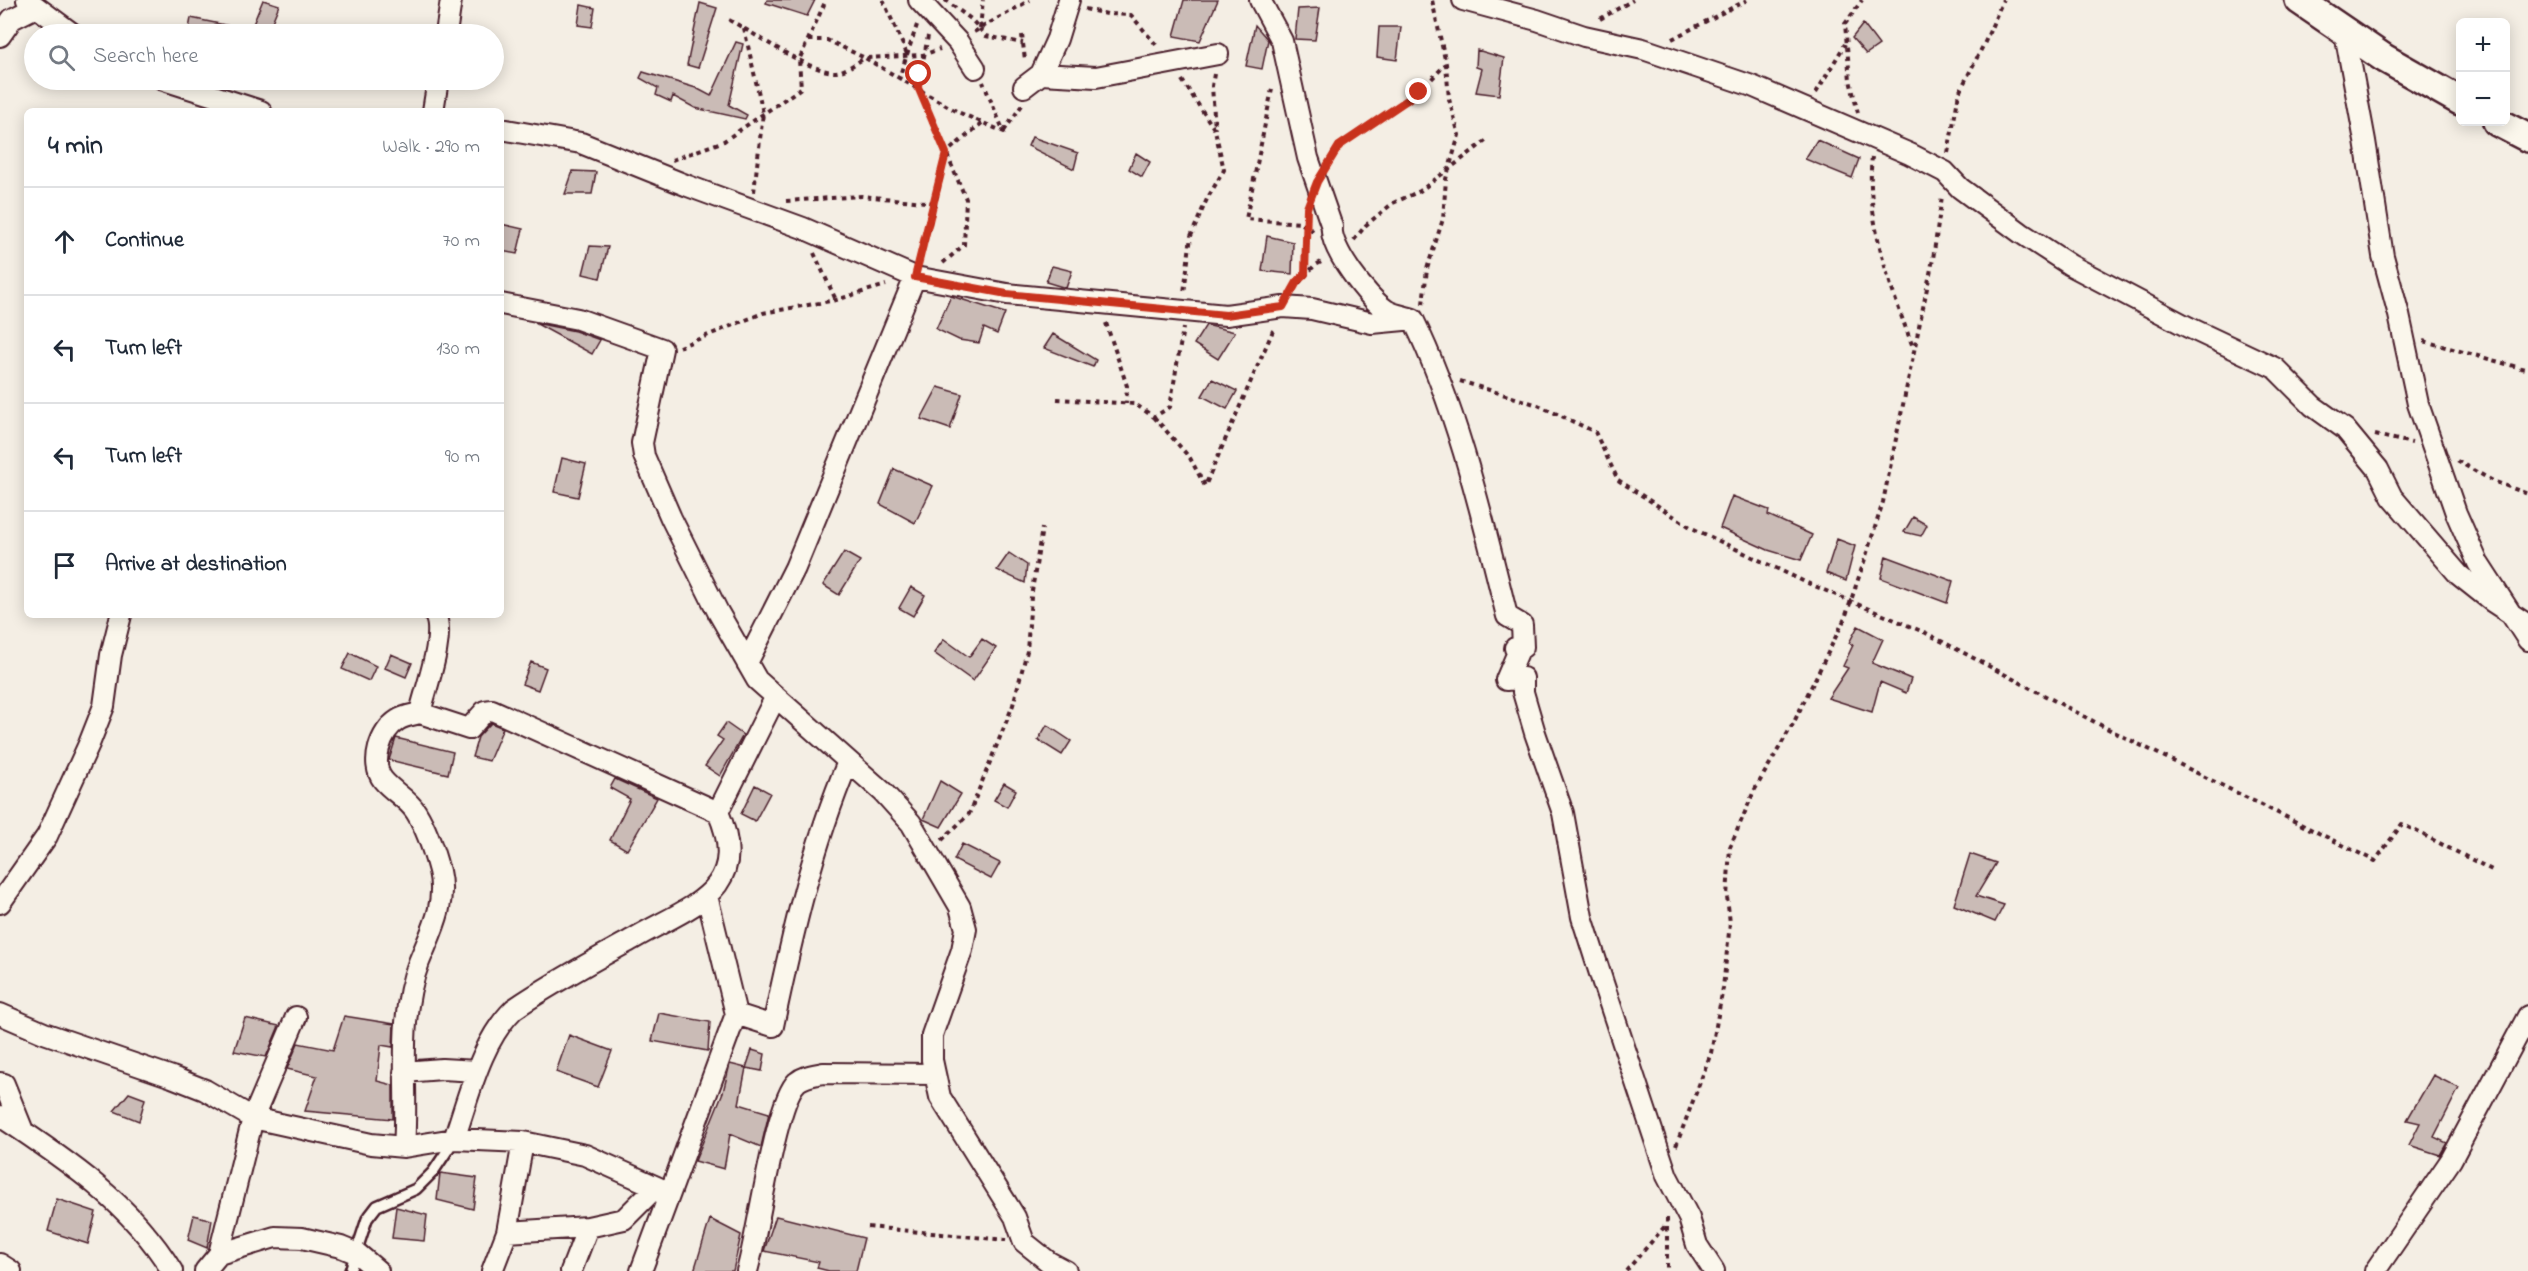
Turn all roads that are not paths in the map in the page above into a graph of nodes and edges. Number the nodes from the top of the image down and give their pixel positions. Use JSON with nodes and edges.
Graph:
{"nodes":[{"id":1,"x":451,"y":0,"type":"edge"},
{"id":2,"x":1069,"y":0,"type":"edge"},
{"id":3,"x":1260,"y":0,"type":"edge"},
{"id":4,"x":1463,"y":0,"type":"edge"},
{"id":5,"x":2299,"y":0,"type":"edge"},
{"id":6,"x":31,"y":4,"type":"edge"},
{"id":7,"x":930,"y":5,"type":"edge"},
{"id":8,"x":60,"y":24,"type":"edge"},
{"id":9,"x":447,"y":24,"type":"edge"},
{"id":10,"x":2345,"y":33,"type":"junction"},
{"id":11,"x":0,"y":36,"type":"edge"},
{"id":12,"x":1218,"y":54,"type":"road end"},
{"id":13,"x":975,"y":68,"type":"road end"},
{"id":14,"x":1041,"y":74,"type":"junction"},
{"id":15,"x":1024,"y":87,"type":"dead end"},
{"id":16,"x":195,"y":90,"type":"edge"},
{"id":17,"x":436,"y":90,"type":"edge"},
{"id":18,"x":2456,"y":99,"type":"edge"},
{"id":19,"x":252,"y":108,"type":"edge"},
{"id":20,"x":433,"y":108,"type":"edge"},
{"id":21,"x":2505,"y":126,"type":"edge"},
{"id":22,"x":504,"y":130,"type":"edge"},
{"id":23,"x":2528,"y":138,"type":"edge"},
{"id":24,"x":915,"y":277,"type":"junction"},
{"id":25,"x":504,"y":305,"type":"edge"},
{"id":26,"x":1413,"y":319,"type":"junction"},
{"id":27,"x":2511,"y":613,"type":"junction"},
{"id":28,"x":120,"y":618,"type":"edge"},
{"id":29,"x":437,"y":618,"type":"edge"},
{"id":30,"x":2528,"y":625,"type":"edge"},
{"id":31,"x":2528,"y":640,"type":"edge"},
{"id":32,"x":747,"y":663,"type":"junction"},
{"id":33,"x":775,"y":698,"type":"junction"},
{"id":34,"x":420,"y":713,"type":"junction"},
{"id":35,"x":848,"y":762,"type":"junction"},
{"id":36,"x":718,"y":812,"type":"junction"},
{"id":37,"x":707,"y":896,"type":"junction"},
{"id":38,"x":0,"y":903,"type":"edge"},
{"id":39,"x":0,"y":1014,"type":"edge"},
{"id":40,"x":736,"y":1014,"type":"junction"},
{"id":41,"x":2528,"y":1016,"type":"edge"},
{"id":42,"x":296,"y":1017,"type":"dead end"},
{"id":43,"x":477,"y":1071,"type":"junction"},
{"id":44,"x":404,"y":1072,"type":"junction"},
{"id":45,"x":935,"y":1074,"type":"junction"},
{"id":46,"x":0,"y":1083,"type":"edge"},
{"id":47,"x":0,"y":1114,"type":"edge"},
{"id":48,"x":253,"y":1118,"type":"junction"},
{"id":49,"x":23,"y":1131,"type":"junction"},
{"id":50,"x":454,"y":1140,"type":"junction"},
{"id":51,"x":523,"y":1142,"type":"junction"},
{"id":52,"x":404,"y":1147,"type":"junction"},
{"id":53,"x":663,"y":1190,"type":"junction"},
{"id":54,"x":588,"y":1227,"type":"junction"},
{"id":55,"x":507,"y":1232,"type":"junction"},
{"id":56,"x":219,"y":1254,"type":"junction"},
{"id":57,"x":354,"y":1262,"type":"edge"},
{"id":58,"x":0,"y":1264,"type":"edge"},
{"id":59,"x":1054,"y":1268,"type":"edge"},
{"id":60,"x":11,"y":1271,"type":"edge"},
{"id":61,"x":172,"y":1271,"type":"edge"},
{"id":62,"x":205,"y":1271,"type":"edge"},
{"id":63,"x":378,"y":1271,"type":"edge"},
{"id":64,"x":492,"y":1271,"type":"edge"},
{"id":65,"x":571,"y":1271,"type":"edge"},
{"id":66,"x":641,"y":1271,"type":"edge"},
{"id":67,"x":747,"y":1271,"type":"edge"},
{"id":68,"x":1714,"y":1271,"type":"edge"},
{"id":69,"x":2375,"y":1271,"type":"edge"}],
"edges":[{"from":1,"to":9,"type":"street"},
{"from":2,"to":14,"type":"street"},
{"from":3,"to":26,"type":"street"},
{"from":4,"to":27,"type":"street"},
{"from":5,"to":10,"type":"street"},
{"from":6,"to":8,"type":"street"},
{"from":6,"to":11,"type":"street"},
{"from":7,"to":13,"type":"street"},
{"from":10,"to":18,"type":"street"},
{"from":10,"to":27,"type":"street"},
{"from":12,"to":14,"type":"street"},
{"from":14,"to":15,"type":"street"},
{"from":16,"to":19,"type":"street"},
{"from":17,"to":20,"type":"street"},
{"from":21,"to":23,"type":"street"},
{"from":22,"to":24,"type":"street"},
{"from":24,"to":26,"type":"street"},
{"from":24,"to":32,"type":"street"},
{"from":25,"to":32,"type":"street"},
{"from":26,"to":68,"type":"street"},
{"from":27,"to":30,"type":"street"},
{"from":27,"to":31,"type":"street"},
{"from":28,"to":38,"type":"street"},
{"from":29,"to":34,"type":"street"},
{"from":32,"to":33,"type":"street"},
{"from":33,"to":35,"type":"street"},
{"from":33,"to":36,"type":"street"},
{"from":34,"to":36,"type":"street"},
{"from":34,"to":44,"type":"street"},
{"from":35,"to":40,"type":"street"},
{"from":35,"to":45,"type":"street"},
{"from":36,"to":37,"type":"street"},
{"from":37,"to":40,"type":"street"},
{"from":37,"to":43,"type":"street"},
{"from":39,"to":48,"type":"street"},
{"from":40,"to":53,"type":"street"},
{"from":41,"to":69,"type":"street"},
{"from":42,"to":48,"type":"street"},
{"from":43,"to":44,"type":"street"},
{"from":43,"to":50,"type":"street"},
{"from":44,"to":52,"type":"street"},
{"from":45,"to":59,"type":"street"},
{"from":45,"to":67,"type":"street"},
{"from":46,"to":49,"type":"street"},
{"from":47,"to":49,"type":"street"},
{"from":48,"to":52,"type":"street"},
{"from":48,"to":56,"type":"street"},
{"from":49,"to":61,"type":"street"},
{"from":50,"to":51,"type":"street"},
{"from":50,"to":52,"type":"street"},
{"from":50,"to":57,"type":"lane"},
{"from":51,"to":53,"type":"street"},
{"from":51,"to":55,"type":"street"},
{"from":53,"to":54,"type":"street"},
{"from":53,"to":66,"type":"street"},
{"from":54,"to":55,"type":"street"},
{"from":54,"to":65,"type":"street"},
{"from":55,"to":64,"type":"street"},
{"from":56,"to":57,"type":"street"},
{"from":56,"to":62,"type":"street"},
{"from":57,"to":63,"type":"street"},
{"from":58,"to":60,"type":"street"}]}
